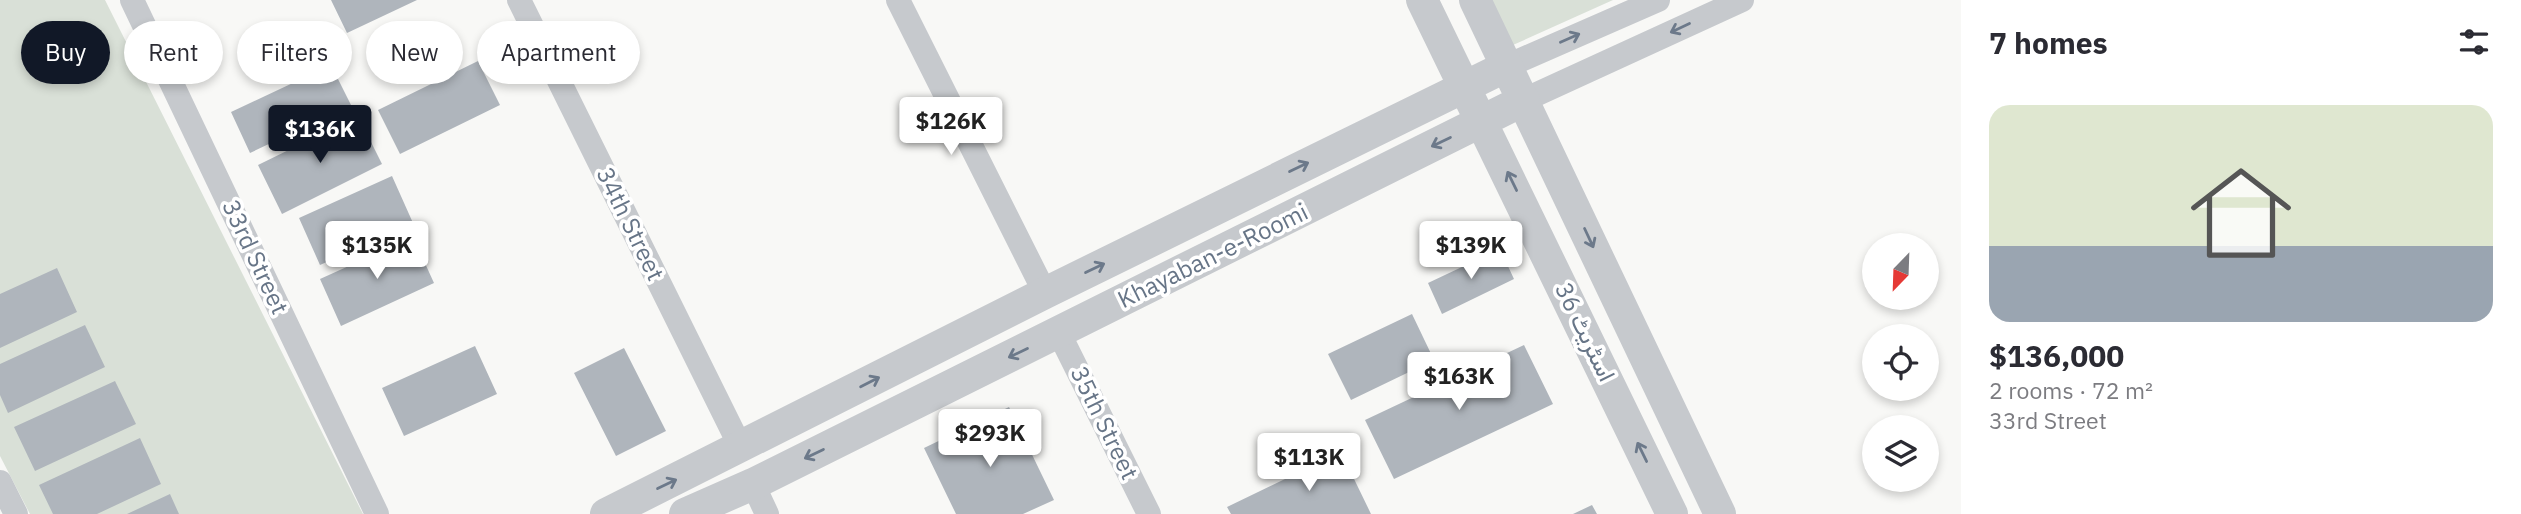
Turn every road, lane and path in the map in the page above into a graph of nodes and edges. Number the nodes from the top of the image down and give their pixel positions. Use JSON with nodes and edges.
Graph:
{"nodes":[{"id":1,"x":132,"y":0,"type":"edge"},
{"id":2,"x":519,"y":0,"type":"edge"},
{"id":3,"x":898,"y":0,"type":"edge"},
{"id":4,"x":1422,"y":0,"type":"edge"},
{"id":5,"x":1475,"y":0,"type":"edge"},
{"id":6,"x":1658,"y":0,"type":"edge"},
{"id":7,"x":1742,"y":0,"type":"edge"},
{"id":8,"x":1507,"y":66,"type":"junction"},
{"id":9,"x":1464,"y":86,"type":"junction"},
{"id":10,"x":1524,"y":100,"type":"junction"},
{"id":11,"x":1483,"y":121,"type":"junction"},
{"id":12,"x":1045,"y":293,"type":"junction"},
{"id":13,"x":1059,"y":332,"type":"junction"},
{"id":14,"x":741,"y":448,"type":"junction"},
{"id":15,"x":0,"y":482,"type":"edge"},
{"id":16,"x":753,"y":484,"type":"junction"},
{"id":17,"x":16,"y":514,"type":"edge"},
{"id":18,"x":377,"y":514,"type":"edge"},
{"id":19,"x":606,"y":514,"type":"edge"},
{"id":20,"x":685,"y":514,"type":"edge"},
{"id":21,"x":767,"y":514,"type":"edge"},
{"id":22,"x":1149,"y":514,"type":"edge"},
{"id":23,"x":1672,"y":514,"type":"edge"},
{"id":24,"x":1720,"y":514,"type":"edge"}],
"edges":[{"from":1,"to":18,"type":"street","name":"33rd Street"},
{"from":2,"to":14,"type":"street","name":"34th Street"},
{"from":3,"to":12,"type":"street"},
{"from":4,"to":9,"type":"street","name":"اسٹریٹ 36"},
{"from":5,"to":8,"type":"street","name":"اسٹریٹ 36"},
{"from":8,"to":6,"type":"street","name":"Khayaban-e-Roomi","one_way":true},
{"from":7,"to":10,"type":"street","name":"Khayaban-e-Roomi","one_way":true},
{"from":8,"to":9,"type":"street","name":"Khayaban-e-Roomi"},
{"from":8,"to":10,"type":"street","name":"اسٹریٹ 36"},
{"from":9,"to":11,"type":"street","name":"اسٹریٹ 36"},
{"from":12,"to":9,"type":"street","name":"Khayaban-e-Roomi","one_way":true},
{"from":10,"to":11,"type":"street","name":"Khayaban-e-Roomi"},
{"from":10,"to":24,"type":"street","name":"اسٹریٹ 36","one_way":true},
{"from":11,"to":13,"type":"street","name":"Khayaban-e-Roomi","one_way":true},
{"from":23,"to":11,"type":"street","name":"اسٹریٹ 36","one_way":true},
{"from":14,"to":12,"type":"street","name":"Khayaban-e-Roomi","one_way":true},
{"from":13,"to":16,"type":"street","name":"Khayaban-e-Roomi","one_way":true},
{"from":13,"to":22,"type":"street","name":"35th Street"},
{"from":19,"to":14,"type":"street","name":"Khayaban-e-Roomi","one_way":true},
{"from":15,"to":17,"type":"street"},
{"from":16,"to":20,"type":"street","name":"Khayaban-e-Roomi"},
{"from":16,"to":21,"type":"street"}]}
